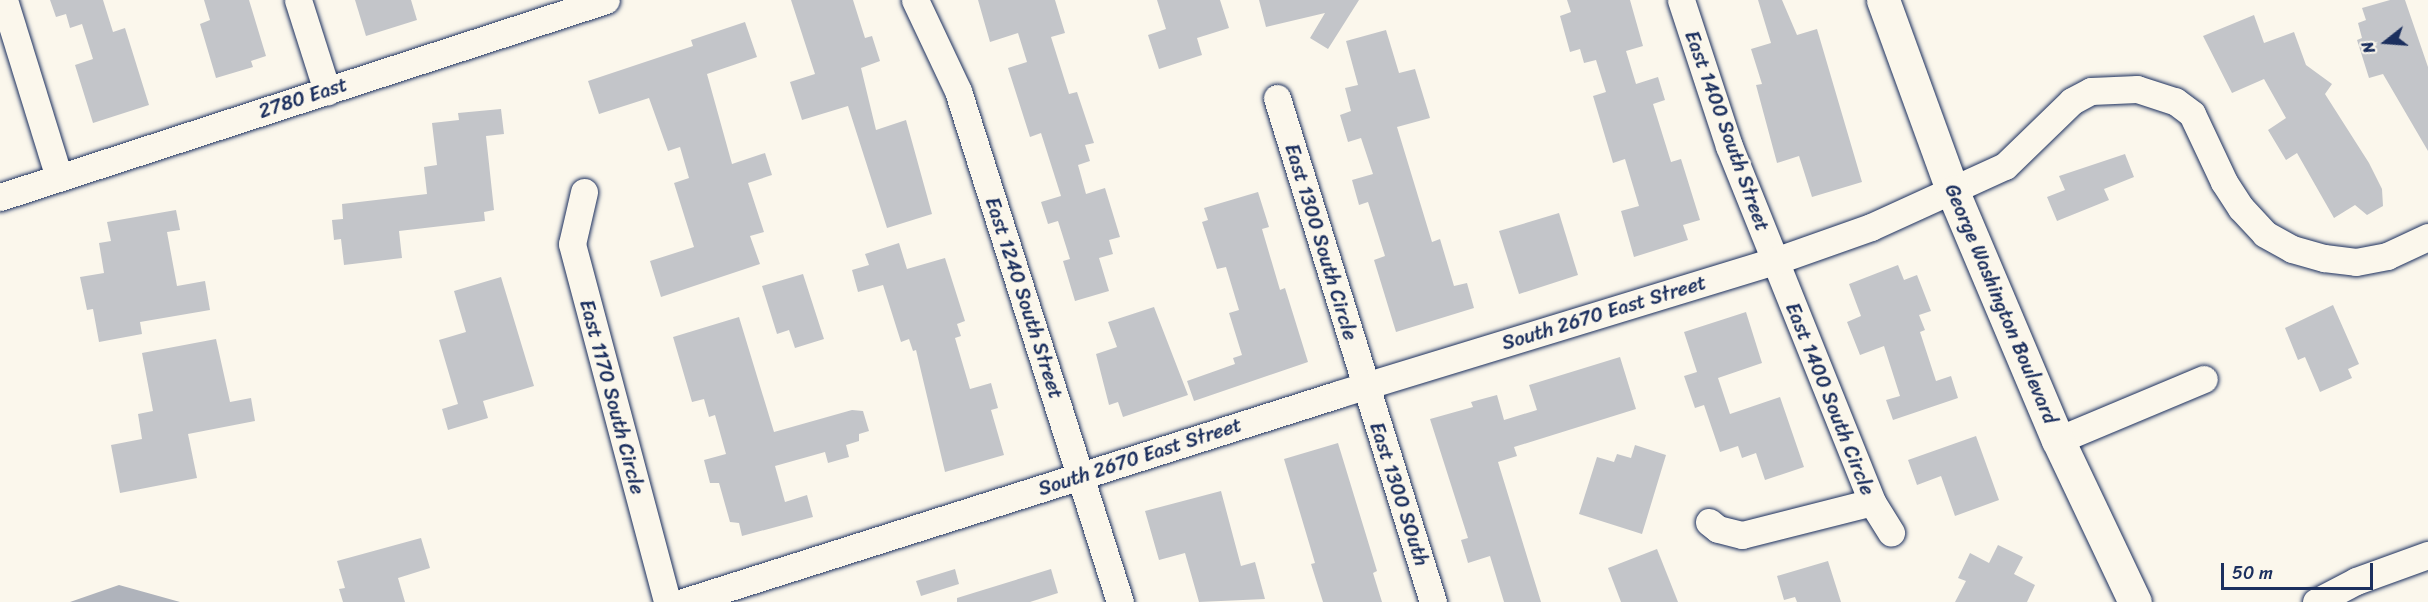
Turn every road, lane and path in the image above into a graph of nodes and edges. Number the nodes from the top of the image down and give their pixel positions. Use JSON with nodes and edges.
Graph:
{"nodes":[{"id":1,"x":4,"y":0,"type":"edge"},
{"id":2,"x":298,"y":0,"type":"edge"},
{"id":3,"x":606,"y":0,"type":"edge"},
{"id":4,"x":915,"y":0,"type":"edge"},
{"id":5,"x":1681,"y":0,"type":"edge"},
{"id":6,"x":1883,"y":0,"type":"edge"},
{"id":7,"x":327,"y":91,"type":"junction"},
{"id":8,"x":1278,"y":98,"type":"dead end"},
{"id":9,"x":59,"y":178,"type":"junction"},
{"id":10,"x":584,"y":192,"type":"dead end"},
{"id":11,"x":1953,"y":192,"type":"junction"},
{"id":12,"x":0,"y":197,"type":"edge"},
{"id":13,"x":2428,"y":237,"type":"edge"},
{"id":14,"x":1775,"y":261,"type":"junction"},
{"id":15,"x":2204,"y":379,"type":"dead end"},
{"id":16,"x":1365,"y":387,"type":"junction"},
{"id":17,"x":2058,"y":440,"type":"junction"},
{"id":18,"x":1080,"y":477,"type":"junction"},
{"id":19,"x":1872,"y":502,"type":"junction"},
{"id":20,"x":1709,"y":522,"type":"dead end"},
{"id":21,"x":1891,"y":533,"type":"dead end"},
{"id":22,"x":2428,"y":555,"type":"edge"},
{"id":23,"x":667,"y":602,"type":"edge"},
{"id":24,"x":683,"y":602,"type":"edge"},
{"id":25,"x":1120,"y":602,"type":"edge"},
{"id":26,"x":1433,"y":602,"type":"edge"},
{"id":27,"x":2135,"y":602,"type":"edge"},
{"id":28,"x":2316,"y":602,"type":"edge"}],
"edges":[{"from":1,"to":9,"type":"street"},
{"from":2,"to":7,"type":"street"},
{"from":3,"to":7,"type":"street","name":"2780 East"},
{"from":4,"to":18,"type":"street","name":"East 1240 South Street"},
{"from":5,"to":14,"type":"street","name":"East 1400 South Street"},
{"from":6,"to":11,"type":"main road","name":"George Washington Boulevard"},
{"from":7,"to":9,"type":"street","name":"2780 East"},
{"from":8,"to":16,"type":"street","name":"East 1300 South Circle"},
{"from":9,"to":12,"type":"street","name":"2780 East"},
{"from":10,"to":23,"type":"street","name":"East 1170 South Circle"},
{"from":11,"to":13,"type":"street","name":"South 2670 East Street"},
{"from":11,"to":14,"type":"street","name":"South 2670 East Street"},
{"from":11,"to":17,"type":"main road","name":"George Washington Boulevard"},
{"from":14,"to":16,"type":"street","name":"South 2670 East Street"},
{"from":14,"to":19,"type":"street","name":"East 1400 South Circle"},
{"from":15,"to":17,"type":"street"},
{"from":16,"to":18,"type":"street","name":"South 2670 East Street"},
{"from":16,"to":26,"type":"street","name":"East 1300 SOuth"},
{"from":17,"to":27,"type":"main road","name":"George Washington Boulevard"},
{"from":18,"to":24,"type":"street","name":"South 2670 East Street"},
{"from":18,"to":25,"type":"street","name":"East 1240 South Street"},
{"from":19,"to":20,"type":"street"},
{"from":19,"to":21,"type":"street","name":"East 1400 South Circle"},
{"from":22,"to":28,"type":"street"}]}
